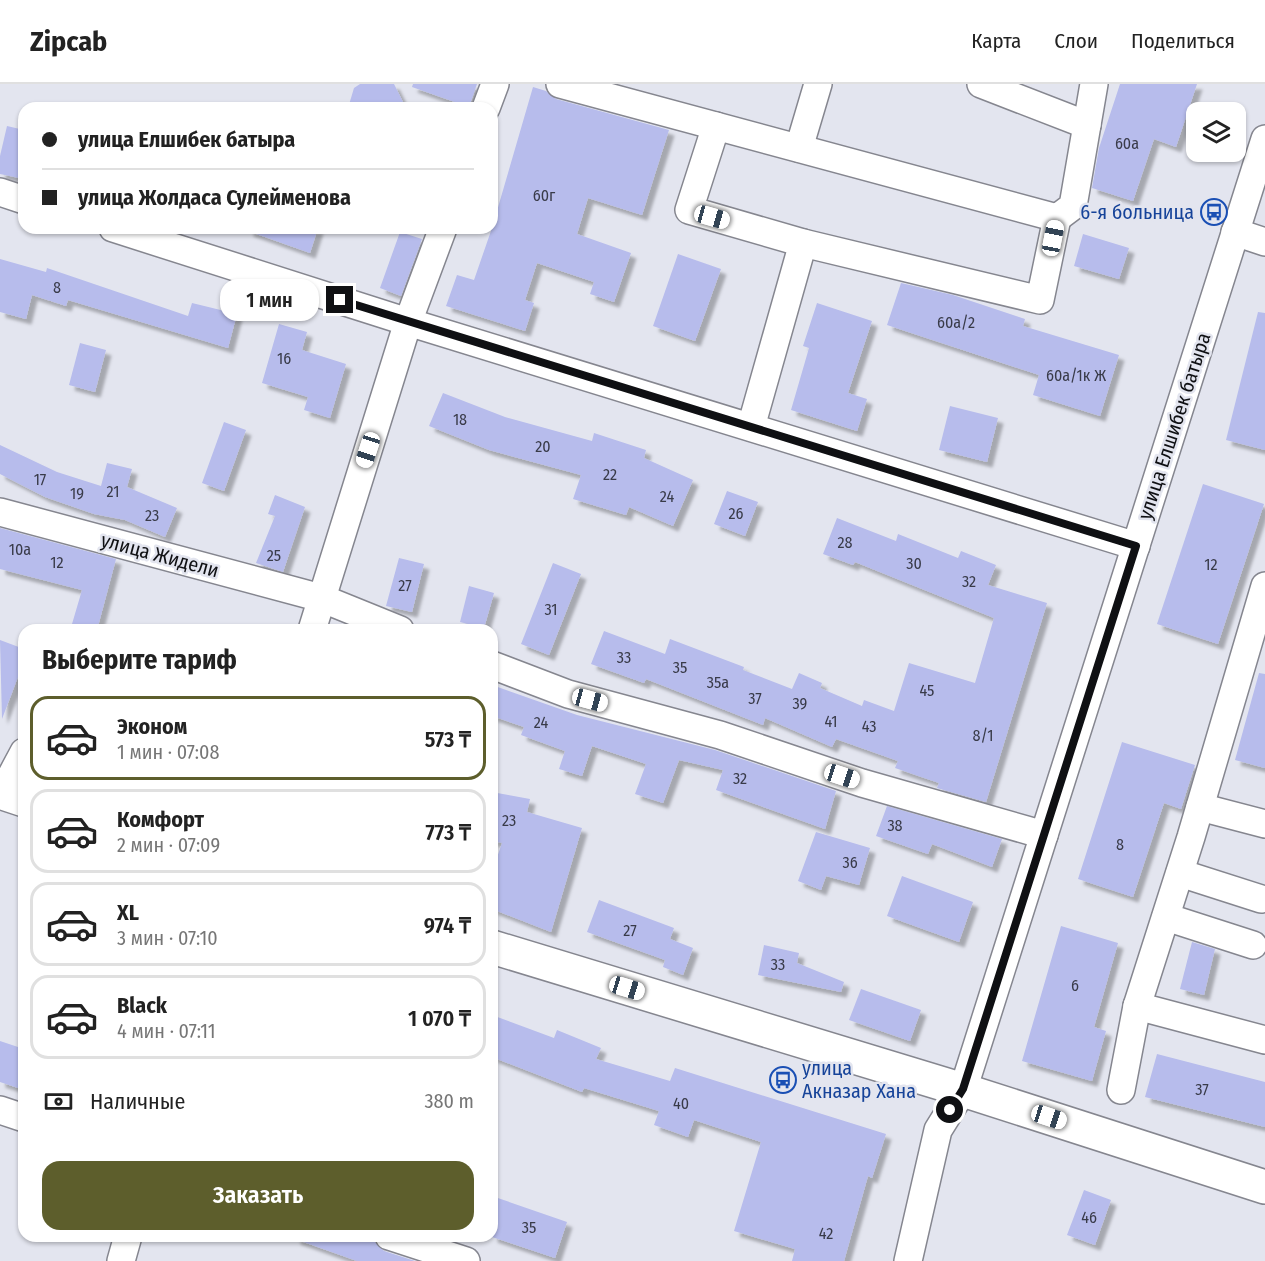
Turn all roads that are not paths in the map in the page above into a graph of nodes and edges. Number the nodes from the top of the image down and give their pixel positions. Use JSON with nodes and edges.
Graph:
{"nodes":[{"id":1,"x":495,"y":84,"type":"edge"},
{"id":2,"x":560,"y":84,"type":"edge"},
{"id":3,"x":818,"y":84,"type":"edge"},
{"id":4,"x":981,"y":84,"type":"edge"},
{"id":5,"x":1094,"y":84,"type":"edge"},
{"id":6,"x":488,"y":102,"type":"edge"},
{"id":7,"x":1087,"y":125,"type":"junction"},
{"id":8,"x":716,"y":126,"type":"junction"},
{"id":9,"x":1265,"y":139,"type":"edge"},
{"id":10,"x":799,"y":148,"type":"junction"},
{"id":11,"x":0,"y":192,"type":"edge"},
{"id":12,"x":18,"y":198,"type":"edge"},
{"id":13,"x":1057,"y":218,"type":"junction"},
{"id":14,"x":1235,"y":232,"type":"junction"},
{"id":15,"x":132,"y":234,"type":"edge"},
{"id":16,"x":440,"y":234,"type":"edge"},
{"id":17,"x":1265,"y":242,"type":"edge"},
{"id":18,"x":803,"y":243,"type":"junction"},
{"id":19,"x":408,"y":322,"type":"junction"},
{"id":20,"x":751,"y":427,"type":"junction"},
{"id":21,"x":0,"y":512,"type":"edge"},
{"id":22,"x":1136,"y":546,"type":"junction"},
{"id":23,"x":1265,"y":586,"type":"edge"},
{"id":24,"x":321,"y":598,"type":"junction"},
{"id":25,"x":314,"y":624,"type":"edge"},
{"id":26,"x":384,"y":624,"type":"edge"},
{"id":27,"x":498,"y":667,"type":"edge"},
{"id":28,"x":18,"y":769,"type":"edge"},
{"id":29,"x":9,"y":795,"type":"edge"},
{"id":30,"x":1200,"y":807,"type":"junction"},
{"id":31,"x":1265,"y":824,"type":"edge"},
{"id":32,"x":1044,"y":835,"type":"junction"},
{"id":33,"x":1179,"y":873,"type":"junction"},
{"id":34,"x":1261,"y":899,"type":"dead end"},
{"id":35,"x":1166,"y":917,"type":"junction"},
{"id":36,"x":1253,"y":945,"type":"dead end"},
{"id":37,"x":498,"y":949,"type":"edge"},
{"id":38,"x":1137,"y":1006,"type":"junction"},
{"id":39,"x":1265,"y":1040,"type":"edge"},
{"id":40,"x":963,"y":1089,"type":"junction"},
{"id":41,"x":1121,"y":1089,"type":"dead end"},
{"id":42,"x":0,"y":1110,"type":"edge"},
{"id":43,"x":18,"y":1116,"type":"edge"},
{"id":44,"x":1265,"y":1187,"type":"edge"},
{"id":45,"x":126,"y":1242,"type":"edge"},
{"id":46,"x":407,"y":1242,"type":"edge"},
{"id":47,"x":121,"y":1261,"type":"edge"},
{"id":48,"x":466,"y":1261,"type":"edge"},
{"id":49,"x":908,"y":1261,"type":"edge"}],
"edges":[{"from":1,"to":6,"type":"street"},
{"from":2,"to":8,"type":"street"},
{"from":3,"to":10,"type":"street"},
{"from":4,"to":7,"type":"street"},
{"from":5,"to":7,"type":"street"},
{"from":7,"to":13,"type":"street"},
{"from":8,"to":10,"type":"street"},
{"from":8,"to":18,"type":"street"},
{"from":9,"to":14,"type":"street","name":"улица Елшибек батыра"},
{"from":10,"to":13,"type":"street"},
{"from":11,"to":12,"type":"street"},
{"from":13,"to":18,"type":"street"},
{"from":14,"to":17,"type":"street"},
{"from":14,"to":22,"type":"street","name":"улица Елшибек батыра"},
{"from":15,"to":19,"type":"street"},
{"from":16,"to":19,"type":"street"},
{"from":18,"to":20,"type":"street"},
{"from":19,"to":20,"type":"street"},
{"from":19,"to":24,"type":"street"},
{"from":20,"to":22,"type":"street"},
{"from":21,"to":24,"type":"street","name":"улица Жидели"},
{"from":22,"to":32,"type":"street","name":"улица Елшибек батыра"},
{"from":23,"to":30,"type":"street"},
{"from":24,"to":25,"type":"street"},
{"from":24,"to":26,"type":"street","name":"улица Жидели"},
{"from":27,"to":32,"type":"street"},
{"from":28,"to":29,"type":"street"},
{"from":30,"to":31,"type":"street"},
{"from":30,"to":33,"type":"street"},
{"from":32,"to":40,"type":"street","name":"улица Елшибек батыра"},
{"from":33,"to":34,"type":"street"},
{"from":33,"to":35,"type":"street"},
{"from":35,"to":36,"type":"street"},
{"from":35,"to":38,"type":"street"},
{"from":37,"to":40,"type":"main road"},
{"from":38,"to":39,"type":"street"},
{"from":38,"to":41,"type":"street"},
{"from":40,"to":44,"type":"main road"},
{"from":40,"to":49,"type":"street","name":"улица Елшибек батыра"},
{"from":42,"to":43,"type":"street"},
{"from":45,"to":47,"type":"street"},
{"from":46,"to":48,"type":"street"}]}
